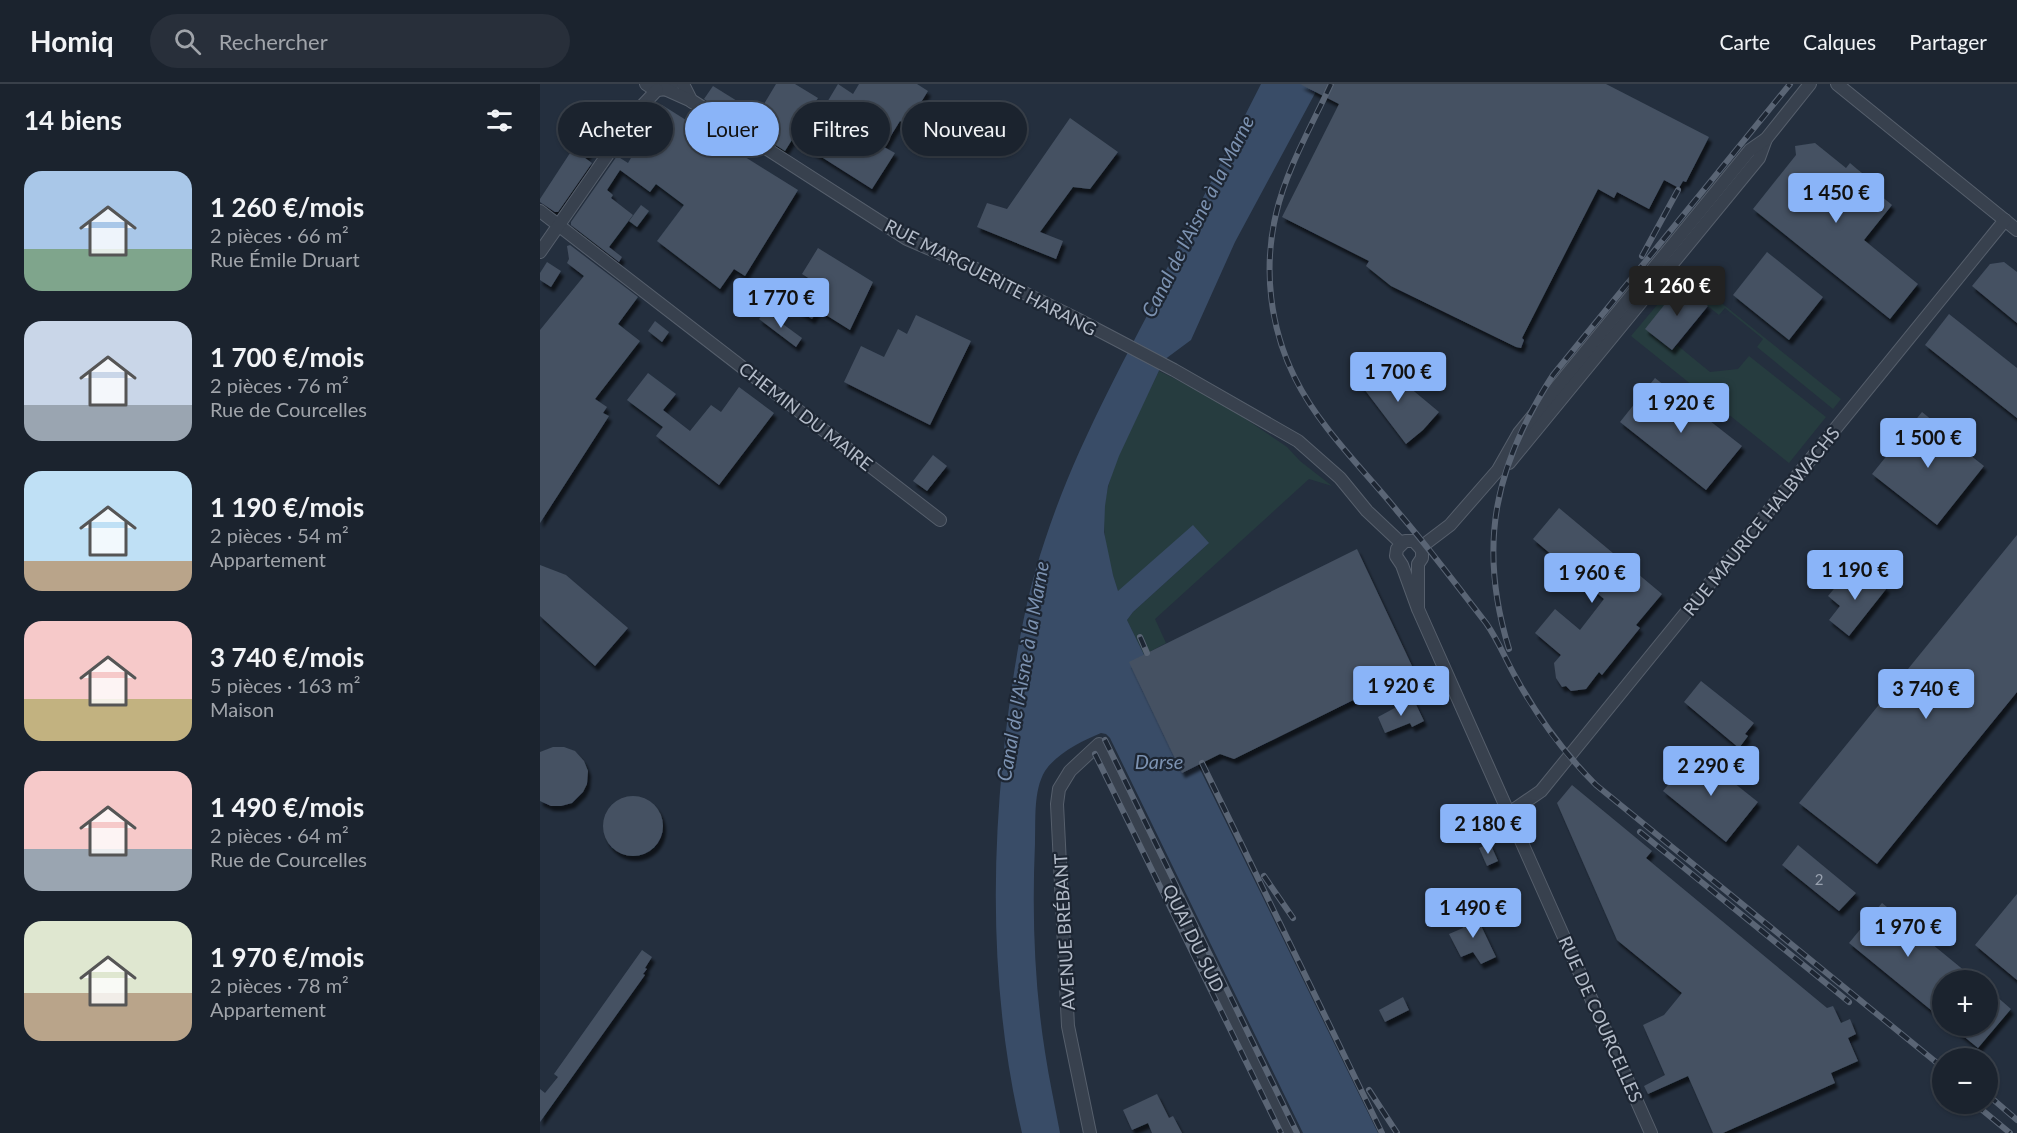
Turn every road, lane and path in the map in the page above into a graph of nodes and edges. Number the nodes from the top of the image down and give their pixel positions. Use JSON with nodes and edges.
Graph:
{"nodes":[{"id":1,"x":683,"y":84,"type":"edge"},
{"id":2,"x":1810,"y":84,"type":"edge"},
{"id":3,"x":1837,"y":84,"type":"edge"},
{"id":4,"x":657,"y":86,"type":"edge"},
{"id":5,"x":692,"y":102,"type":"joint"},
{"id":6,"x":777,"y":156,"type":"edge"},
{"id":7,"x":540,"y":211,"type":"edge"},
{"id":8,"x":2005,"y":220,"type":"junction"},
{"id":9,"x":558,"y":224,"type":"junction"},
{"id":10,"x":2017,"y":230,"type":"edge"},
{"id":11,"x":540,"y":252,"type":"edge"},
{"id":12,"x":940,"y":520,"type":"dead end"},
{"id":13,"x":1401,"y":543,"type":"junction"},
{"id":14,"x":1421,"y":547,"type":"junction"},
{"id":15,"x":1418,"y":564,"type":"junction"},
{"id":16,"x":1401,"y":565,"type":"junction"},
{"id":17,"x":1418,"y":609,"type":"junction"},
{"id":18,"x":1099,"y":744,"type":"joint"},
{"id":19,"x":1509,"y":813,"type":"junction"},
{"id":20,"x":1090,"y":1133,"type":"edge"},
{"id":21,"x":1290,"y":1133,"type":"edge"},
{"id":22,"x":1651,"y":1133,"type":"edge"}],
"edges":[{"from":1,"to":5,"type":"street"},
{"from":2,"to":14,"type":"street"},
{"from":3,"to":8,"type":"street"},
{"from":4,"to":5,"type":"street"},
{"from":4,"to":9,"type":"street"},
{"from":6,"to":13,"type":"street","name":"RUE MARGUERITE HARANG"},
{"from":7,"to":9,"type":"street","name":"CHEMIN DU MAIRE"},
{"from":8,"to":10,"type":"street"},
{"from":8,"to":19,"type":"street","name":"RUE MAURICE HALBWACHS"},
{"from":9,"to":11,"type":"street"},
{"from":9,"to":12,"type":"street","name":"CHEMIN DU MAIRE"},
{"from":13,"to":14,"type":"street"},
{"from":13,"to":16,"type":"street","name":"RUE DE COURCELLES"},
{"from":14,"to":15,"type":"street","name":"RUE DE COURCELLES"},
{"from":15,"to":16,"type":"street"},
{"from":15,"to":17,"type":"street","name":"RUE DE COURCELLES"},
{"from":16,"to":17,"type":"street","name":"RUE DE COURCELLES"},
{"from":17,"to":19,"type":"street","name":"RUE DE COURCELLES"},
{"from":18,"to":20,"type":"street","name":"AVENUE BRÉBANT"},
{"from":18,"to":21,"type":"street","name":"QUAI DU SUD"},
{"from":19,"to":22,"type":"street","name":"RUE DE COURCELLES"}]}
